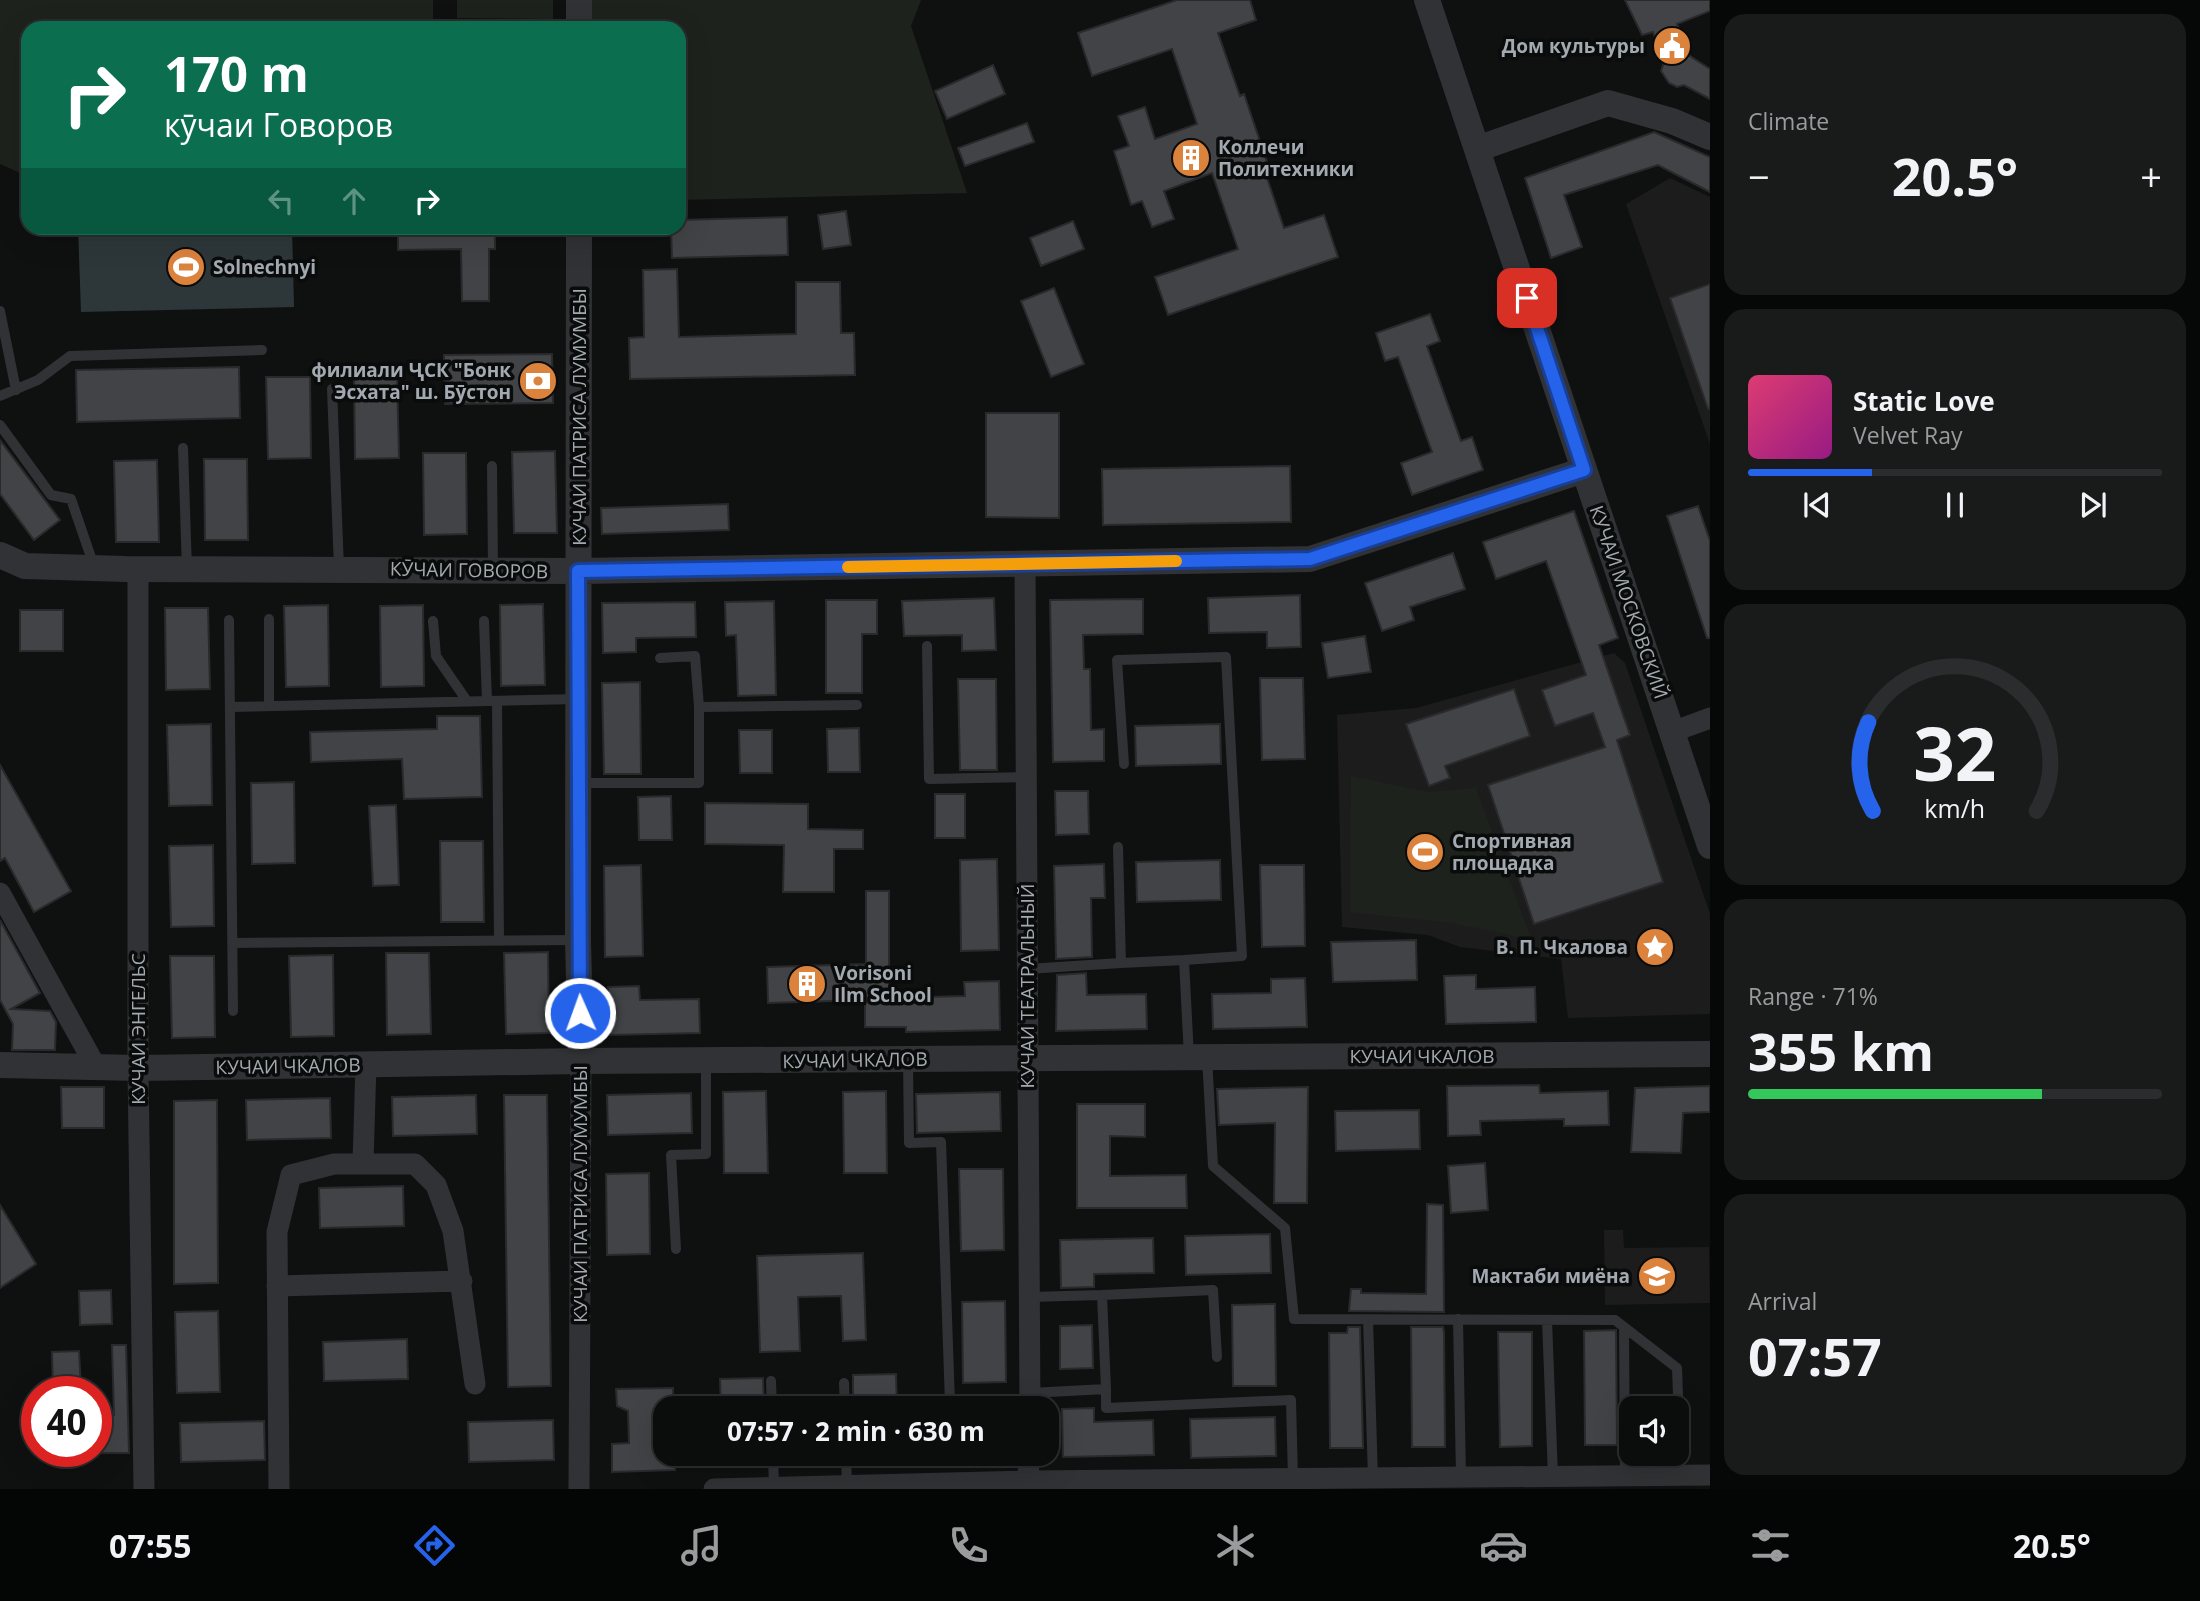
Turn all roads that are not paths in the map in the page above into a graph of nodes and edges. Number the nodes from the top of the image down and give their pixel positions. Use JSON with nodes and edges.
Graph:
{"nodes":[{"id":1,"x":579,"y":0,"type":"edge"},
{"id":2,"x":1427,"y":0,"type":"edge"},
{"id":3,"x":579,"y":21,"type":"edge"},
{"id":4,"x":1710,"y":137,"type":"edge"},
{"id":5,"x":1477,"y":149,"type":"junction"},
{"id":6,"x":579,"y":235,"type":"edge"},
{"id":7,"x":0,"y":311,"type":"edge"},
{"id":8,"x":262,"y":351,"type":"dead end"},
{"id":9,"x":332,"y":389,"type":"dead end"},
{"id":10,"x":16,"y":390,"type":"junction"},
{"id":11,"x":0,"y":396,"type":"edge"},
{"id":12,"x":0,"y":425,"type":"edge"},
{"id":13,"x":183,"y":448,"type":"dead end"},
{"id":14,"x":492,"y":466,"type":"dead end"},
{"id":15,"x":1584,"y":470,"type":"junction"},
{"id":16,"x":0,"y":555,"type":"edge"},
{"id":17,"x":1025,"y":564,"type":"junction"},
{"id":18,"x":95,"y":568,"type":"junction"},
{"id":19,"x":338,"y":568,"type":"junction"},
{"id":20,"x":138,"y":570,"type":"junction"},
{"id":21,"x":187,"y":570,"type":"junction"},
{"id":22,"x":493,"y":570,"type":"junction"},
{"id":23,"x":578,"y":571,"type":"junction"},
{"id":24,"x":269,"y":619,"type":"dead end"},
{"id":25,"x":229,"y":620,"type":"dead end"},
{"id":26,"x":433,"y":621,"type":"dead end"},
{"id":27,"x":484,"y":621,"type":"dead end"},
{"id":28,"x":927,"y":646,"type":"dead end"},
{"id":29,"x":660,"y":658,"type":"dead end"},
{"id":30,"x":578,"y":699,"type":"junction"},
{"id":31,"x":467,"y":701,"type":"junction"},
{"id":32,"x":492,"y":701,"type":"junction"},
{"id":33,"x":857,"y":705,"type":"dead end"},
{"id":34,"x":230,"y":706,"type":"junction"},
{"id":35,"x":269,"y":706,"type":"junction"},
{"id":36,"x":698,"y":707,"type":"junction"},
{"id":37,"x":1710,"y":718,"type":"edge"},
{"id":38,"x":1672,"y":732,"type":"junction"},
{"id":39,"x":1124,"y":764,"type":"dead end"},
{"id":40,"x":1026,"y":777,"type":"junction"},
{"id":41,"x":579,"y":783,"type":"junction"},
{"id":42,"x":1710,"y":846,"type":"edge"},
{"id":43,"x":1118,"y":847,"type":"dead end"},
{"id":44,"x":0,"y":893,"type":"edge"},
{"id":45,"x":578,"y":940,"type":"junction"},
{"id":46,"x":499,"y":941,"type":"junction"},
{"id":47,"x":232,"y":943,"type":"junction"},
{"id":48,"x":1184,"y":960,"type":"junction"},
{"id":49,"x":1121,"y":963,"type":"junction"},
{"id":50,"x":1027,"y":969,"type":"junction"},
{"id":51,"x":233,"y":1011,"type":"dead end"},
{"id":52,"x":1710,"y":1054,"type":"edge"},
{"id":53,"x":1198,"y":1057,"type":"junction"},
{"id":54,"x":1027,"y":1058,"type":"junction"},
{"id":55,"x":581,"y":1060,"type":"junction"},
{"id":56,"x":908,"y":1060,"type":"junction"},
{"id":57,"x":706,"y":1062,"type":"junction"},
{"id":58,"x":366,"y":1064,"type":"junction"},
{"id":59,"x":0,"y":1066,"type":"edge"},
{"id":60,"x":96,"y":1068,"type":"junction"},
{"id":61,"x":138,"y":1068,"type":"junction"},
{"id":62,"x":363,"y":1163,"type":"junction"},
{"id":63,"x":676,"y":1249,"type":"dead end"},
{"id":64,"x":462,"y":1281,"type":"junction"},
{"id":65,"x":277,"y":1286,"type":"junction"},
{"id":66,"x":1102,"y":1294,"type":"junction"},
{"id":67,"x":1029,"y":1297,"type":"junction"},
{"id":68,"x":1368,"y":1319,"type":"junction"},
{"id":69,"x":1458,"y":1320,"type":"junction"},
{"id":70,"x":1547,"y":1320,"type":"junction"},
{"id":71,"x":1624,"y":1327,"type":"junction"},
{"id":72,"x":1217,"y":1357,"type":"dead end"},
{"id":73,"x":771,"y":1381,"type":"dead end"},
{"id":74,"x":844,"y":1383,"type":"dead end"},
{"id":75,"x":475,"y":1384,"type":"dead end"},
{"id":76,"x":1106,"y":1389,"type":"junction"},
{"id":77,"x":772,"y":1396,"type":"edge"},
{"id":78,"x":844,"y":1396,"type":"edge"},
{"id":79,"x":950,"y":1396,"type":"edge"},
{"id":80,"x":1030,"y":1396,"type":"edge"},
{"id":81,"x":1678,"y":1396,"type":"edge"},
{"id":82,"x":1059,"y":1397,"type":"edge"},
{"id":83,"x":773,"y":1466,"type":"edge"},
{"id":84,"x":846,"y":1466,"type":"edge"},
{"id":85,"x":1029,"y":1466,"type":"edge"},
{"id":86,"x":1710,"y":1475,"type":"edge"},
{"id":87,"x":1553,"y":1476,"type":"junction"},
{"id":88,"x":1625,"y":1476,"type":"junction"},
{"id":89,"x":1461,"y":1477,"type":"junction"},
{"id":90,"x":1373,"y":1478,"type":"junction"},
{"id":91,"x":1293,"y":1479,"type":"junction"},
{"id":92,"x":1028,"y":1485,"type":"edge"},
{"id":93,"x":847,"y":1487,"type":"junction"},
{"id":94,"x":774,"y":1488,"type":"edge"},
{"id":95,"x":144,"y":1489,"type":"edge"},
{"id":96,"x":279,"y":1489,"type":"edge"},
{"id":97,"x":579,"y":1489,"type":"edge"},
{"id":98,"x":714,"y":1489,"type":"edge"}],
"edges":[{"from":1,"to":3,"type":"street"},
{"from":2,"to":5,"type":"street","name":"КУЧАИ МОСКОВСКИЙ"},
{"from":4,"to":5,"type":"street"},
{"from":5,"to":15,"type":"street","name":"КУЧАИ МОСКОВСКИЙ"},
{"from":6,"to":23,"type":"street","name":"КУЧАИ ПАТРИСА ЛУМУМБЫ"},
{"from":7,"to":10,"type":"lane"},
{"from":8,"to":10,"type":"lane"},
{"from":9,"to":19,"type":"lane"},
{"from":10,"to":11,"type":"lane"},
{"from":12,"to":18,"type":"lane"},
{"from":13,"to":21,"type":"lane"},
{"from":14,"to":22,"type":"lane"},
{"from":15,"to":17,"type":"street","name":"КӮЧАИ ГОВОРОВ"},
{"from":15,"to":38,"type":"street","name":"КУЧАИ МОСКОВСКИЙ"},
{"from":16,"to":18,"type":"street","name":"КӮЧАИ ГОВОРОВ"},
{"from":17,"to":23,"type":"street","name":"КӮЧАИ ГОВОРОВ"},
{"from":17,"to":40,"type":"street","name":"КУЧАИ ТЕАТРАЛЬНЫЙ"},
{"from":18,"to":20,"type":"street","name":"КӮЧАИ ГОВОРОВ"},
{"from":19,"to":21,"type":"street","name":"КӮЧАИ ГОВОРОВ"},
{"from":19,"to":22,"type":"street","name":"КӮЧАИ ГОВОРОВ"},
{"from":20,"to":21,"type":"street","name":"КӮЧАИ ГОВОРОВ"},
{"from":20,"to":61,"type":"street","name":"КУЧАИ ЭНГЕЛЬС"},
{"from":22,"to":23,"type":"street","name":"КӮЧАИ ГОВОРОВ"},
{"from":23,"to":30,"type":"street","name":"КУЧАИ ПАТРИСА ЛУМУМБЫ"},
{"from":24,"to":35,"type":"lane"},
{"from":25,"to":34,"type":"lane"},
{"from":26,"to":31,"type":"lane"},
{"from":27,"to":32,"type":"lane"},
{"from":28,"to":40,"type":"lane"},
{"from":29,"to":36,"type":"lane"},
{"from":30,"to":32,"type":"lane"},
{"from":30,"to":41,"type":"street","name":"КУЧАИ ПАТРИСА ЛУМУМБЫ"},
{"from":31,"to":32,"type":"lane"},
{"from":31,"to":35,"type":"lane"},
{"from":32,"to":46,"type":"lane"},
{"from":33,"to":36,"type":"lane"},
{"from":34,"to":35,"type":"lane"},
{"from":34,"to":47,"type":"lane"},
{"from":36,"to":41,"type":"lane"},
{"from":37,"to":38,"type":"street"},
{"from":38,"to":42,"type":"street","name":"КУЧАИ МОСКОВСКИЙ"},
{"from":39,"to":48,"type":"lane"},
{"from":40,"to":50,"type":"street","name":"КУЧАИ ТЕАТРАЛЬНЫЙ"},
{"from":41,"to":45,"type":"street","name":"КУЧАИ ПАТРИСА ЛУМУМБЫ"},
{"from":43,"to":49,"type":"lane"},
{"from":44,"to":60,"type":"street"},
{"from":45,"to":46,"type":"lane"},
{"from":45,"to":55,"type":"street","name":"КУЧАИ ПАТРИСА ЛУМУМБЫ"},
{"from":46,"to":47,"type":"lane"},
{"from":47,"to":51,"type":"lane"},
{"from":48,"to":49,"type":"lane"},
{"from":48,"to":53,"type":"lane"},
{"from":49,"to":50,"type":"lane"},
{"from":50,"to":54,"type":"street","name":"КУЧАИ ТЕАТРАЛЬНЫЙ"},
{"from":52,"to":53,"type":"street","name":"КУЧАИ ЧКАЛОВ"},
{"from":53,"to":54,"type":"street","name":"КУЧАИ ЧКАЛОВ"},
{"from":53,"to":68,"type":"lane"},
{"from":54,"to":56,"type":"street","name":"КУЧАИ ЧКАЛОВ"},
{"from":54,"to":67,"type":"street","name":"КУЧАИ ТЕАТРАЛЬНЫЙ"},
{"from":55,"to":57,"type":"street","name":"КУЧАИ ЧКАЛОВ"},
{"from":55,"to":58,"type":"street","name":"КУЧАИ ЧКАЛОВ"},
{"from":55,"to":97,"type":"street","name":"КУЧАИ ПАТРИСА ЛУМУМБЫ"},
{"from":56,"to":57,"type":"street","name":"КУЧАИ ЧКАЛОВ"},
{"from":56,"to":79,"type":"lane"},
{"from":57,"to":63,"type":"lane"},
{"from":58,"to":61,"type":"street","name":"КУЧАИ ЧКАЛОВ"},
{"from":58,"to":62,"type":"street"},
{"from":59,"to":60,"type":"street","name":"КУЧАИ ЧКАЛОВ"},
{"from":60,"to":61,"type":"street","name":"КУЧАИ ЧКАЛОВ"},
{"from":61,"to":95,"type":"street","name":"КУЧАИ ЭНГЕЛЬС"},
{"from":62,"to":64,"type":"street"},
{"from":62,"to":65,"type":"street"},
{"from":64,"to":65,"type":"street"},
{"from":64,"to":75,"type":"street"},
{"from":65,"to":96,"type":"street"},
{"from":66,"to":67,"type":"lane"},
{"from":66,"to":72,"type":"lane"},
{"from":66,"to":76,"type":"lane"},
{"from":67,"to":80,"type":"street","name":"КУЧАИ ТЕАТРАЛЬНЫЙ"},
{"from":68,"to":69,"type":"lane"},
{"from":68,"to":90,"type":"lane"},
{"from":69,"to":70,"type":"lane"},
{"from":69,"to":89,"type":"lane"},
{"from":70,"to":71,"type":"lane"},
{"from":70,"to":87,"type":"lane"},
{"from":71,"to":81,"type":"lane"},
{"from":71,"to":88,"type":"lane"},
{"from":73,"to":77,"type":"lane"},
{"from":74,"to":78,"type":"lane"},
{"from":76,"to":82,"type":"lane"},
{"from":76,"to":91,"type":"lane"},
{"from":83,"to":94,"type":"lane"},
{"from":84,"to":93,"type":"lane"},
{"from":85,"to":92,"type":"street"},
{"from":86,"to":88,"type":"street"},
{"from":87,"to":88,"type":"street"},
{"from":87,"to":89,"type":"street"},
{"from":89,"to":90,"type":"street"},
{"from":90,"to":91,"type":"street"},
{"from":91,"to":92,"type":"street"},
{"from":92,"to":93,"type":"street"},
{"from":93,"to":94,"type":"street"},
{"from":94,"to":98,"type":"street"}]}
